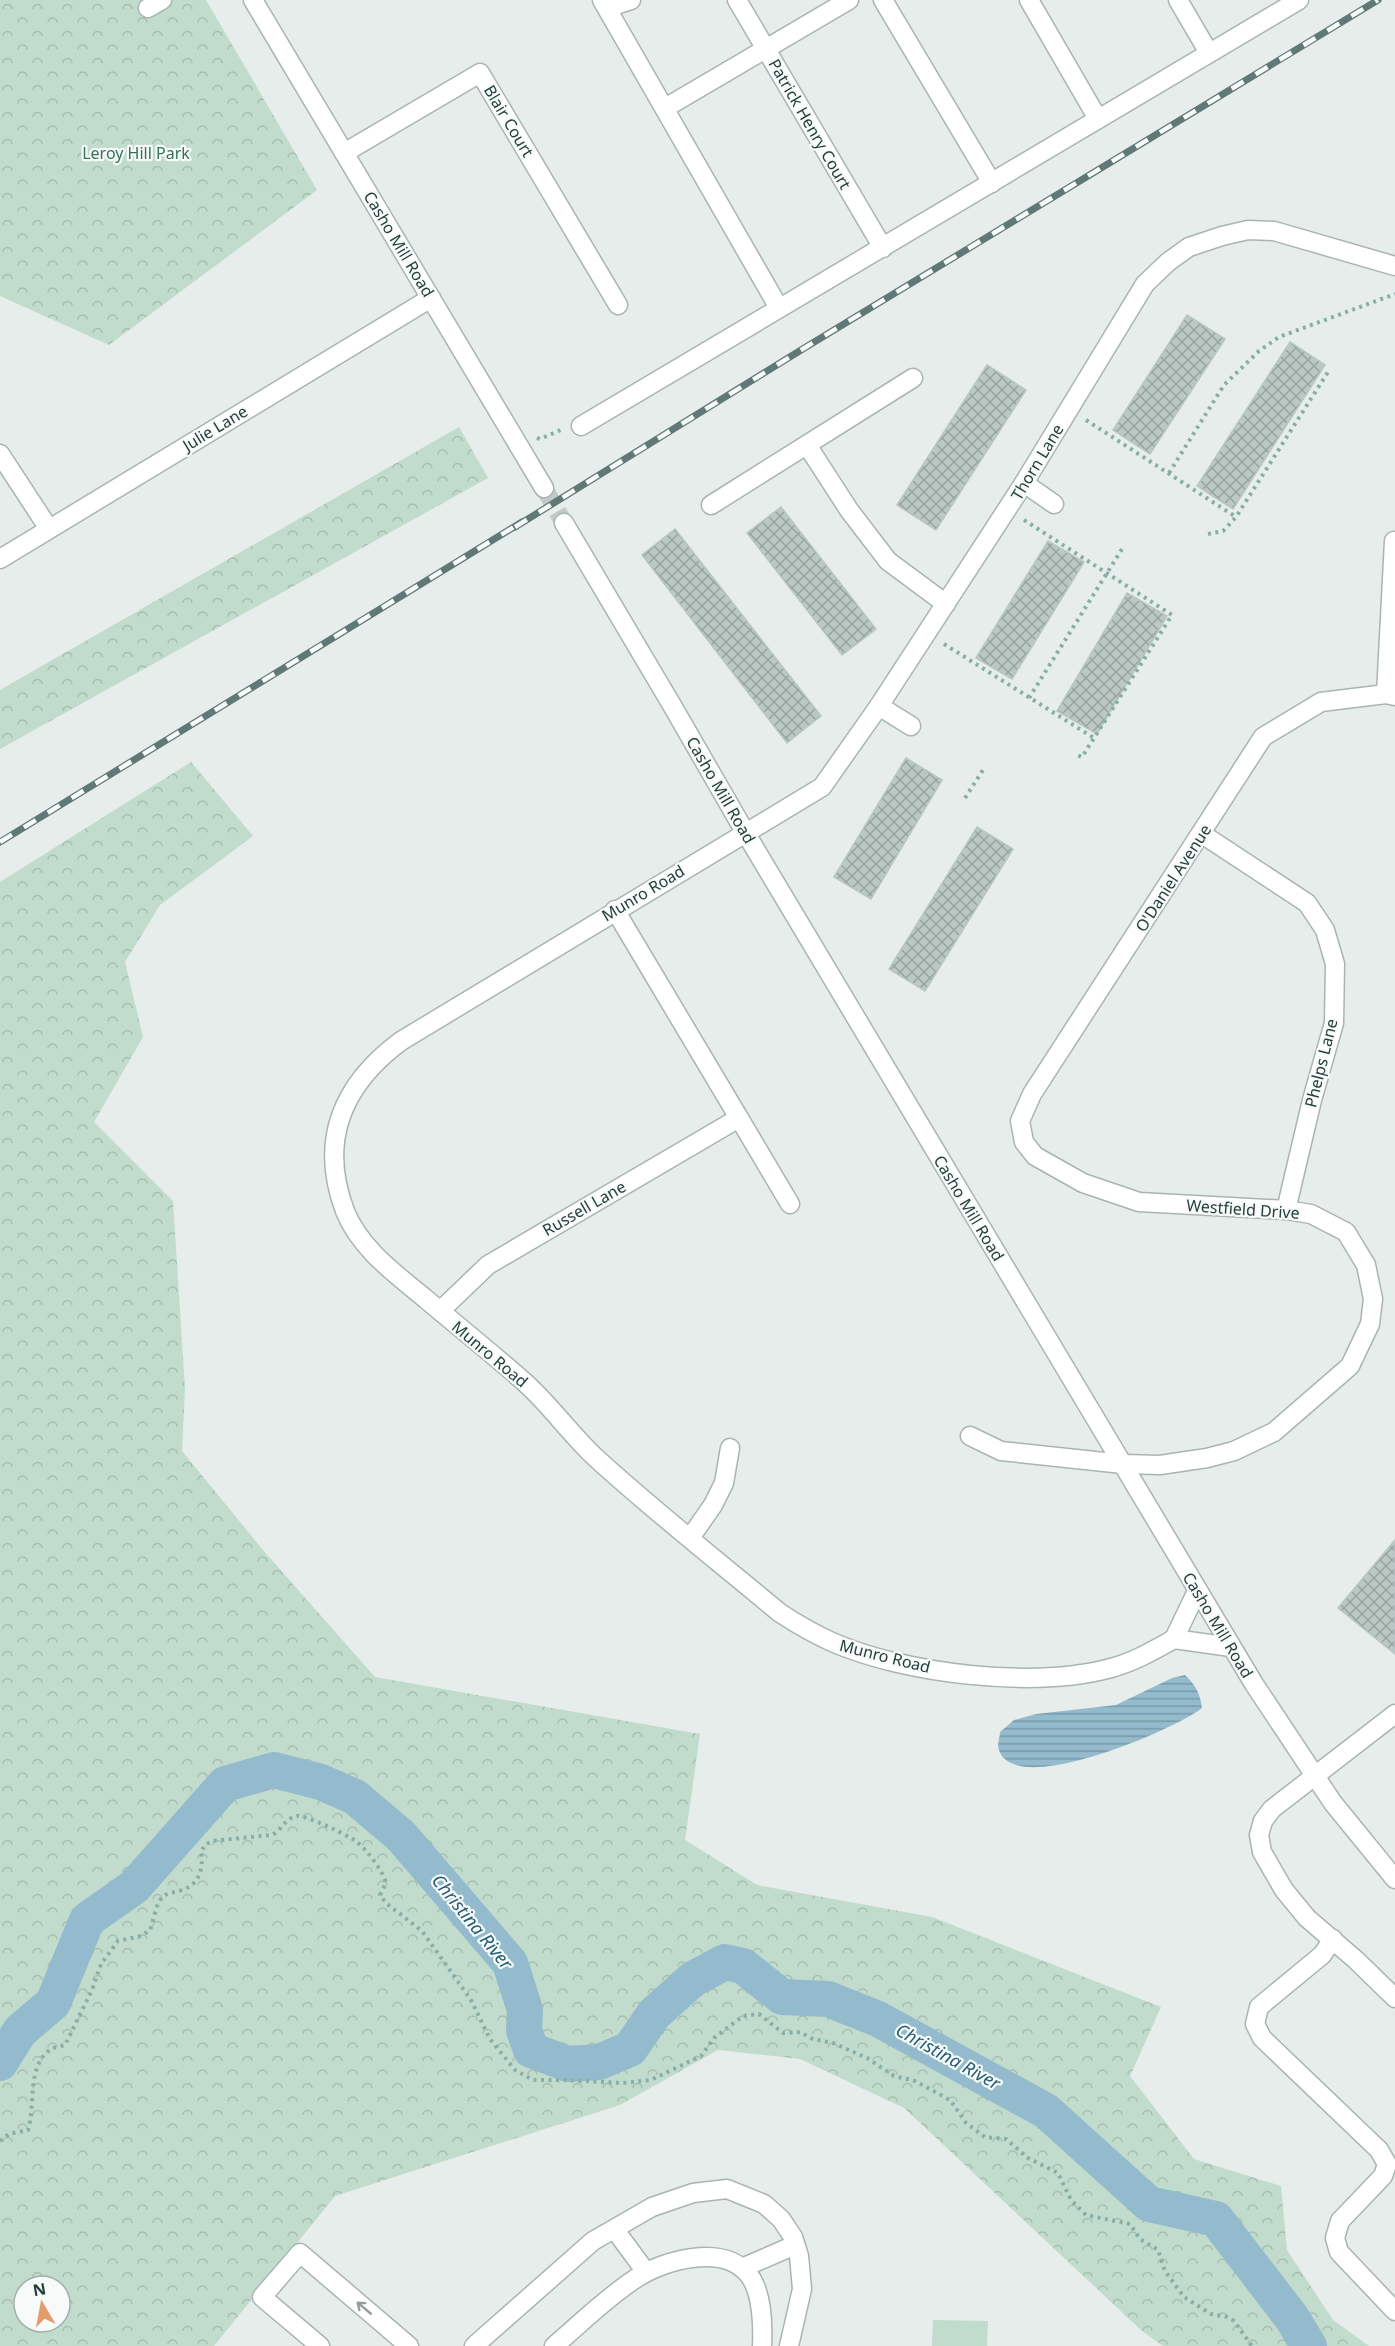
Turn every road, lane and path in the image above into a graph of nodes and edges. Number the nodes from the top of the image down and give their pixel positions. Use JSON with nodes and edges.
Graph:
{"nodes":[{"id":1,"x":253,"y":0,"type":"edge"},
{"id":2,"x":631,"y":0,"type":"edge"},
{"id":3,"x":737,"y":0,"type":"edge"},
{"id":4,"x":849,"y":0,"type":"edge"},
{"id":5,"x":883,"y":0,"type":"edge"},
{"id":6,"x":1029,"y":0,"type":"edge"},
{"id":7,"x":1178,"y":0,"type":"edge"},
{"id":8,"x":1299,"y":0,"type":"edge"},
{"id":9,"x":605,"y":4,"type":"edge"},
{"id":10,"x":766,"y":49,"type":"junction"},
{"id":11,"x":1209,"y":53,"type":"junction"},
{"id":12,"x":665,"y":108,"type":"junction"},
{"id":13,"x":1098,"y":119,"type":"junction"},
{"id":14,"x":344,"y":153,"type":"junction"},
{"id":15,"x":992,"y":183,"type":"junction"},
{"id":16,"x":883,"y":248,"type":"junction"},
{"id":17,"x":1395,"y":266,"type":"edge"},
{"id":18,"x":1395,"y":294,"type":"edge"},
{"id":19,"x":431,"y":298,"type":"junction"},
{"id":20,"x":618,"y":305,"type":"dead end"},
{"id":21,"x":779,"y":308,"type":"junction"},
{"id":22,"x":1329,"y":372,"type":"dead end"},
{"id":23,"x":913,"y":378,"type":"dead end"},
{"id":24,"x":1086,"y":420,"type":"dead end"},
{"id":25,"x":581,"y":426,"type":"joint"},
{"id":26,"x":540,"y":439,"type":"dead end"},
{"id":27,"x":807,"y":445,"type":"junction"},
{"id":28,"x":0,"y":454,"type":"edge"},
{"id":29,"x":1169,"y":473,"type":"junction"},
{"id":30,"x":1024,"y":483,"type":"junction"},
{"id":31,"x":544,"y":488,"type":"tunnel mouth"},
{"id":32,"x":1054,"y":504,"type":"dead end"},
{"id":33,"x":711,"y":505,"type":"dead end"},
{"id":34,"x":1236,"y":517,"type":"junction"},
{"id":35,"x":1024,"y":520,"type":"dead end"},
{"id":36,"x":564,"y":523,"type":"tunnel mouth"},
{"id":37,"x":49,"y":529,"type":"junction"},
{"id":38,"x":1208,"y":534,"type":"dead end"},
{"id":39,"x":1394,"y":541,"type":"dead end"},
{"id":40,"x":1122,"y":549,"type":"dead end"},
{"id":41,"x":0,"y":559,"type":"edge"},
{"id":42,"x":1107,"y":573,"type":"junction"},
{"id":43,"x":946,"y":604,"type":"junction"},
{"id":44,"x":944,"y":644,"type":"dead end"},
{"id":45,"x":1390,"y":695,"type":"edge"},
{"id":46,"x":1029,"y":698,"type":"junction"},
{"id":47,"x":879,"y":706,"type":"junction"},
{"id":48,"x":911,"y":726,"type":"dead end"},
{"id":49,"x":1094,"y":738,"type":"junction"},
{"id":50,"x":1077,"y":755,"type":"dead end"},
{"id":51,"x":982,"y":770,"type":"dead end"},
{"id":52,"x":965,"y":798,"type":"dead end"},
{"id":53,"x":745,"y":832,"type":"junction"},
{"id":54,"x":1202,"y":834,"type":"junction"},
{"id":55,"x":615,"y":910,"type":"junction"},
{"id":56,"x":739,"y":1118,"type":"junction"},
{"id":57,"x":1024,"y":1142,"type":"joint"},
{"id":58,"x":790,"y":1204,"type":"dead end"},
{"id":59,"x":1286,"y":1210,"type":"junction"},
{"id":60,"x":440,"y":1311,"type":"junction"},
{"id":61,"x":970,"y":1436,"type":"dead end"},
{"id":62,"x":730,"y":1448,"type":"dead end"},
{"id":63,"x":1123,"y":1464,"type":"junction"},
{"id":64,"x":690,"y":1538,"type":"junction"},
{"id":65,"x":1197,"y":1590,"type":"junction"},
{"id":66,"x":1174,"y":1639,"type":"junction"},
{"id":67,"x":1231,"y":1647,"type":"junction"},
{"id":68,"x":1395,"y":1714,"type":"edge"},
{"id":69,"x":1314,"y":1776,"type":"junction"},
{"id":70,"x":1395,"y":1878,"type":"edge"},
{"id":71,"x":1333,"y":1939,"type":"junction"},
{"id":72,"x":1395,"y":1998,"type":"edge"},
{"id":73,"x":0,"y":2140,"type":"edge"},
{"id":74,"x":615,"y":2230,"type":"junction"},
{"id":75,"x":795,"y":2245,"type":"junction"},
{"id":76,"x":742,"y":2268,"type":"junction"},
{"id":77,"x":646,"y":2272,"type":"junction"},
{"id":78,"x":1395,"y":2311,"type":"edge"},
{"id":79,"x":320,"y":2346,"type":"edge"},
{"id":80,"x":409,"y":2346,"type":"edge"},
{"id":81,"x":474,"y":2346,"type":"edge"},
{"id":82,"x":554,"y":2346,"type":"edge"},
{"id":83,"x":762,"y":2346,"type":"edge"},
{"id":84,"x":789,"y":2346,"type":"edge"},
{"id":85,"x":1252,"y":2346,"type":"edge"}],
"edges":[{"from":1,"to":14,"type":"street","name":"Casho Mill Road"},
{"from":2,"to":9,"type":"street"},
{"from":3,"to":10,"type":"street","name":"Patrick Henry Court"},
{"from":4,"to":10,"type":"street"},
{"from":5,"to":15,"type":"street"},
{"from":6,"to":13,"type":"street"},
{"from":7,"to":11,"type":"street"},
{"from":8,"to":11,"type":"street"},
{"from":9,"to":12,"type":"street"},
{"from":10,"to":12,"type":"street"},
{"from":10,"to":16,"type":"street","name":"Patrick Henry Court"},
{"from":11,"to":13,"type":"street"},
{"from":12,"to":21,"type":"street"},
{"from":13,"to":15,"type":"street"},
{"from":14,"to":19,"type":"street","name":"Casho Mill Road"},
{"from":14,"to":20,"type":"street","name":"Blair Court"},
{"from":15,"to":16,"type":"street"},
{"from":16,"to":21,"type":"street"},
{"from":17,"to":30,"type":"street","name":"Thorn Lane"},
{"from":18,"to":29,"type":"path"},
{"from":19,"to":31,"type":"street","name":"Casho Mill Road"},
{"from":19,"to":37,"type":"street","name":"Julie Lane"},
{"from":21,"to":25,"type":"street"},
{"from":22,"to":34,"type":"path"},
{"from":23,"to":27,"type":"street"},
{"from":24,"to":29,"type":"path"},
{"from":25,"to":26,"type":"path"},
{"from":27,"to":33,"type":"street"},
{"from":27,"to":43,"type":"street"},
{"from":28,"to":37,"type":"street"},
{"from":29,"to":34,"type":"path"},
{"from":30,"to":32,"type":"street"},
{"from":30,"to":43,"type":"street","name":"Thorn Lane"},
{"from":34,"to":38,"type":"path"},
{"from":35,"to":42,"type":"path"},
{"from":36,"to":53,"type":"street","name":"Casho Mill Road"},
{"from":37,"to":41,"type":"street","name":"Julie Lane"},
{"from":39,"to":45,"type":"street"},
{"from":40,"to":42,"type":"path"},
{"from":42,"to":46,"type":"path"},
{"from":42,"to":49,"type":"path"},
{"from":43,"to":47,"type":"street","name":"Thorn Lane"},
{"from":44,"to":46,"type":"path"},
{"from":45,"to":54,"type":"street","name":"O'Daniel Avenue"},
{"from":46,"to":49,"type":"path"},
{"from":47,"to":48,"type":"street"},
{"from":47,"to":53,"type":"street","name":"Thorn Lane"},
{"from":49,"to":50,"type":"path"},
{"from":51,"to":52,"type":"path"},
{"from":53,"to":55,"type":"street","name":"Munro Road"},
{"from":53,"to":63,"type":"street","name":"Casho Mill Road"},
{"from":54,"to":57,"type":"street","name":"O'Daniel Avenue"},
{"from":54,"to":59,"type":"street","name":"Phelps Lane"},
{"from":55,"to":56,"type":"street"},
{"from":55,"to":60,"type":"street","name":"Munro Road"},
{"from":56,"to":58,"type":"street"},
{"from":56,"to":60,"type":"street","name":"Russell Lane"},
{"from":57,"to":59,"type":"street","name":"Westfield Drive"},
{"from":59,"to":63,"type":"street","name":"Westfield Drive"},
{"from":60,"to":64,"type":"street","name":"Munro Road"},
{"from":61,"to":63,"type":"street","name":"Westfield Drive"},
{"from":62,"to":64,"type":"street"},
{"from":63,"to":65,"type":"street","name":"Casho Mill Road"},
{"from":64,"to":66,"type":"street","name":"Munro Road"},
{"from":65,"to":66,"type":"street"},
{"from":65,"to":67,"type":"street","name":"Casho Mill Road"},
{"from":66,"to":67,"type":"street"},
{"from":67,"to":69,"type":"street","name":"Casho Mill Road"},
{"from":68,"to":69,"type":"street"},
{"from":69,"to":70,"type":"street","name":"Casho Mill Road"},
{"from":69,"to":71,"type":"street"},
{"from":71,"to":72,"type":"street"},
{"from":71,"to":78,"type":"street"},
{"from":73,"to":85,"type":"path"},
{"from":74,"to":75,"type":"street"},
{"from":74,"to":77,"type":"street"},
{"from":74,"to":81,"type":"street"},
{"from":75,"to":76,"type":"street"},
{"from":75,"to":84,"type":"street"},
{"from":76,"to":77,"type":"street"},
{"from":76,"to":83,"type":"street"},
{"from":77,"to":82,"type":"street"},
{"from":80,"to":79,"type":"street","one_way":true}]}
